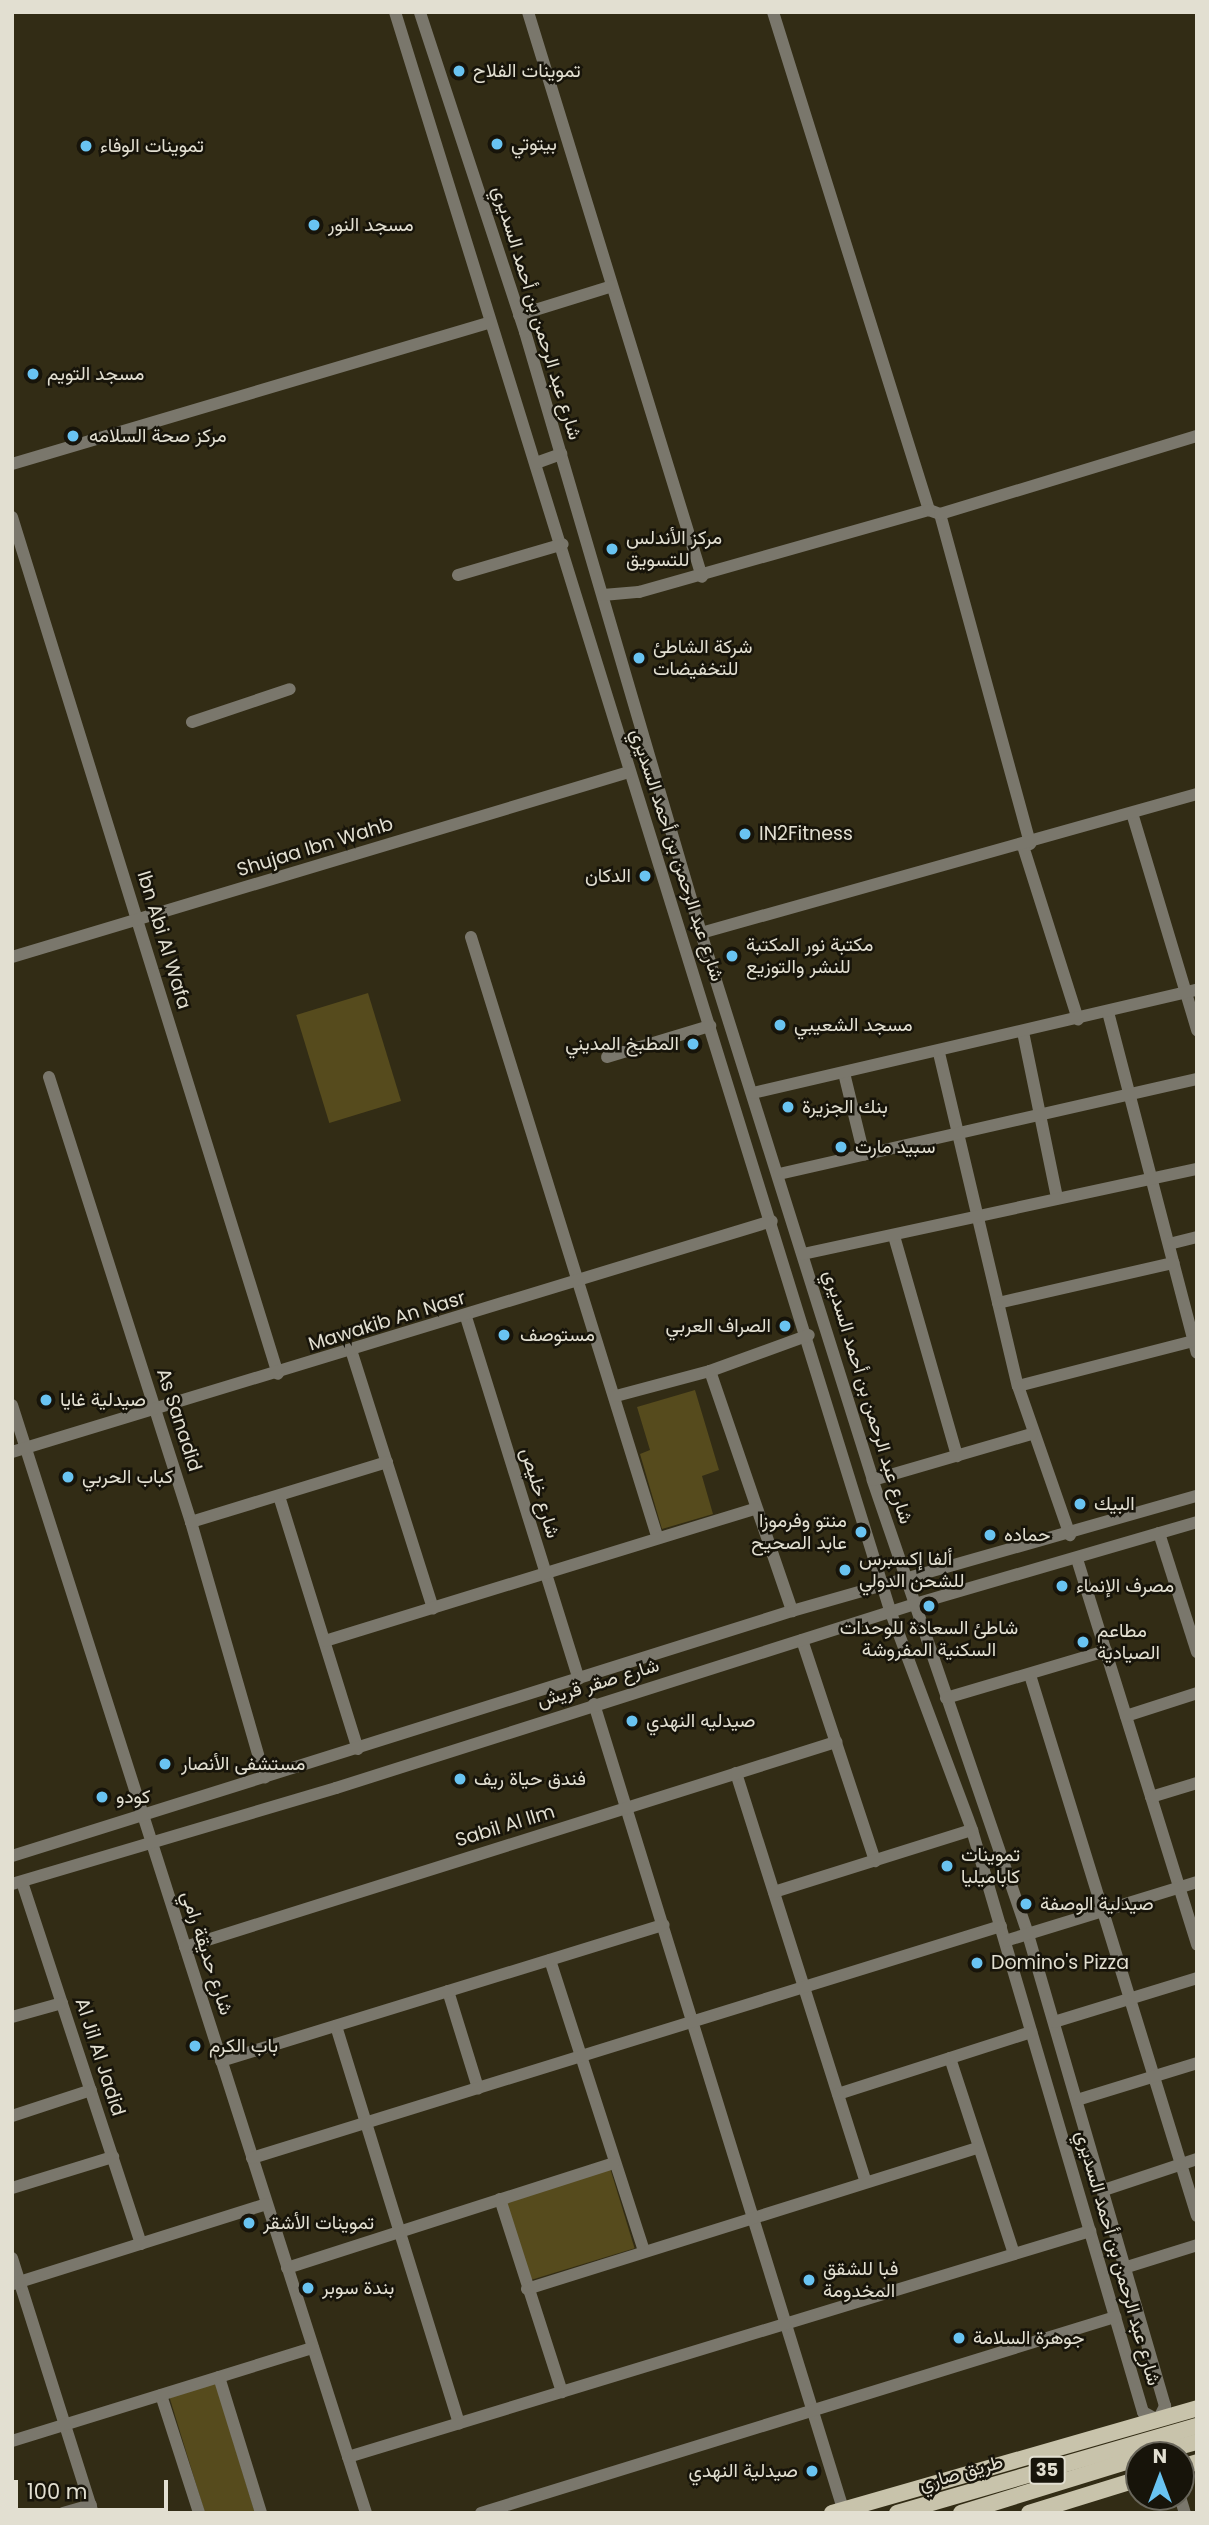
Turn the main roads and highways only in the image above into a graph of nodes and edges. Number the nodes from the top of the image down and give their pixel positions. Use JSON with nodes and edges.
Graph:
{"nodes":[{"id":1,"x":1197,"y":2408,"type":"edge"},
{"id":2,"x":1197,"y":2426,"type":"edge"},
{"id":3,"x":1125,"y":2462,"type":"edge"},
{"id":4,"x":1125,"y":2483,"type":"edge"},
{"id":5,"x":838,"y":2511,"type":"edge"},
{"id":6,"x":897,"y":2513,"type":"edge"},
{"id":7,"x":961,"y":2513,"type":"edge"},
{"id":8,"x":1029,"y":2513,"type":"edge"}],
"edges":[{"from":1,"to":5,"type":"main road"},
{"from":2,"to":6,"type":"main road","name":"طريق صاري","number":"35"},
{"from":3,"to":7,"type":"main road","name":"طريق صاري","number":"35"},
{"from":4,"to":8,"type":"main road"}]}
